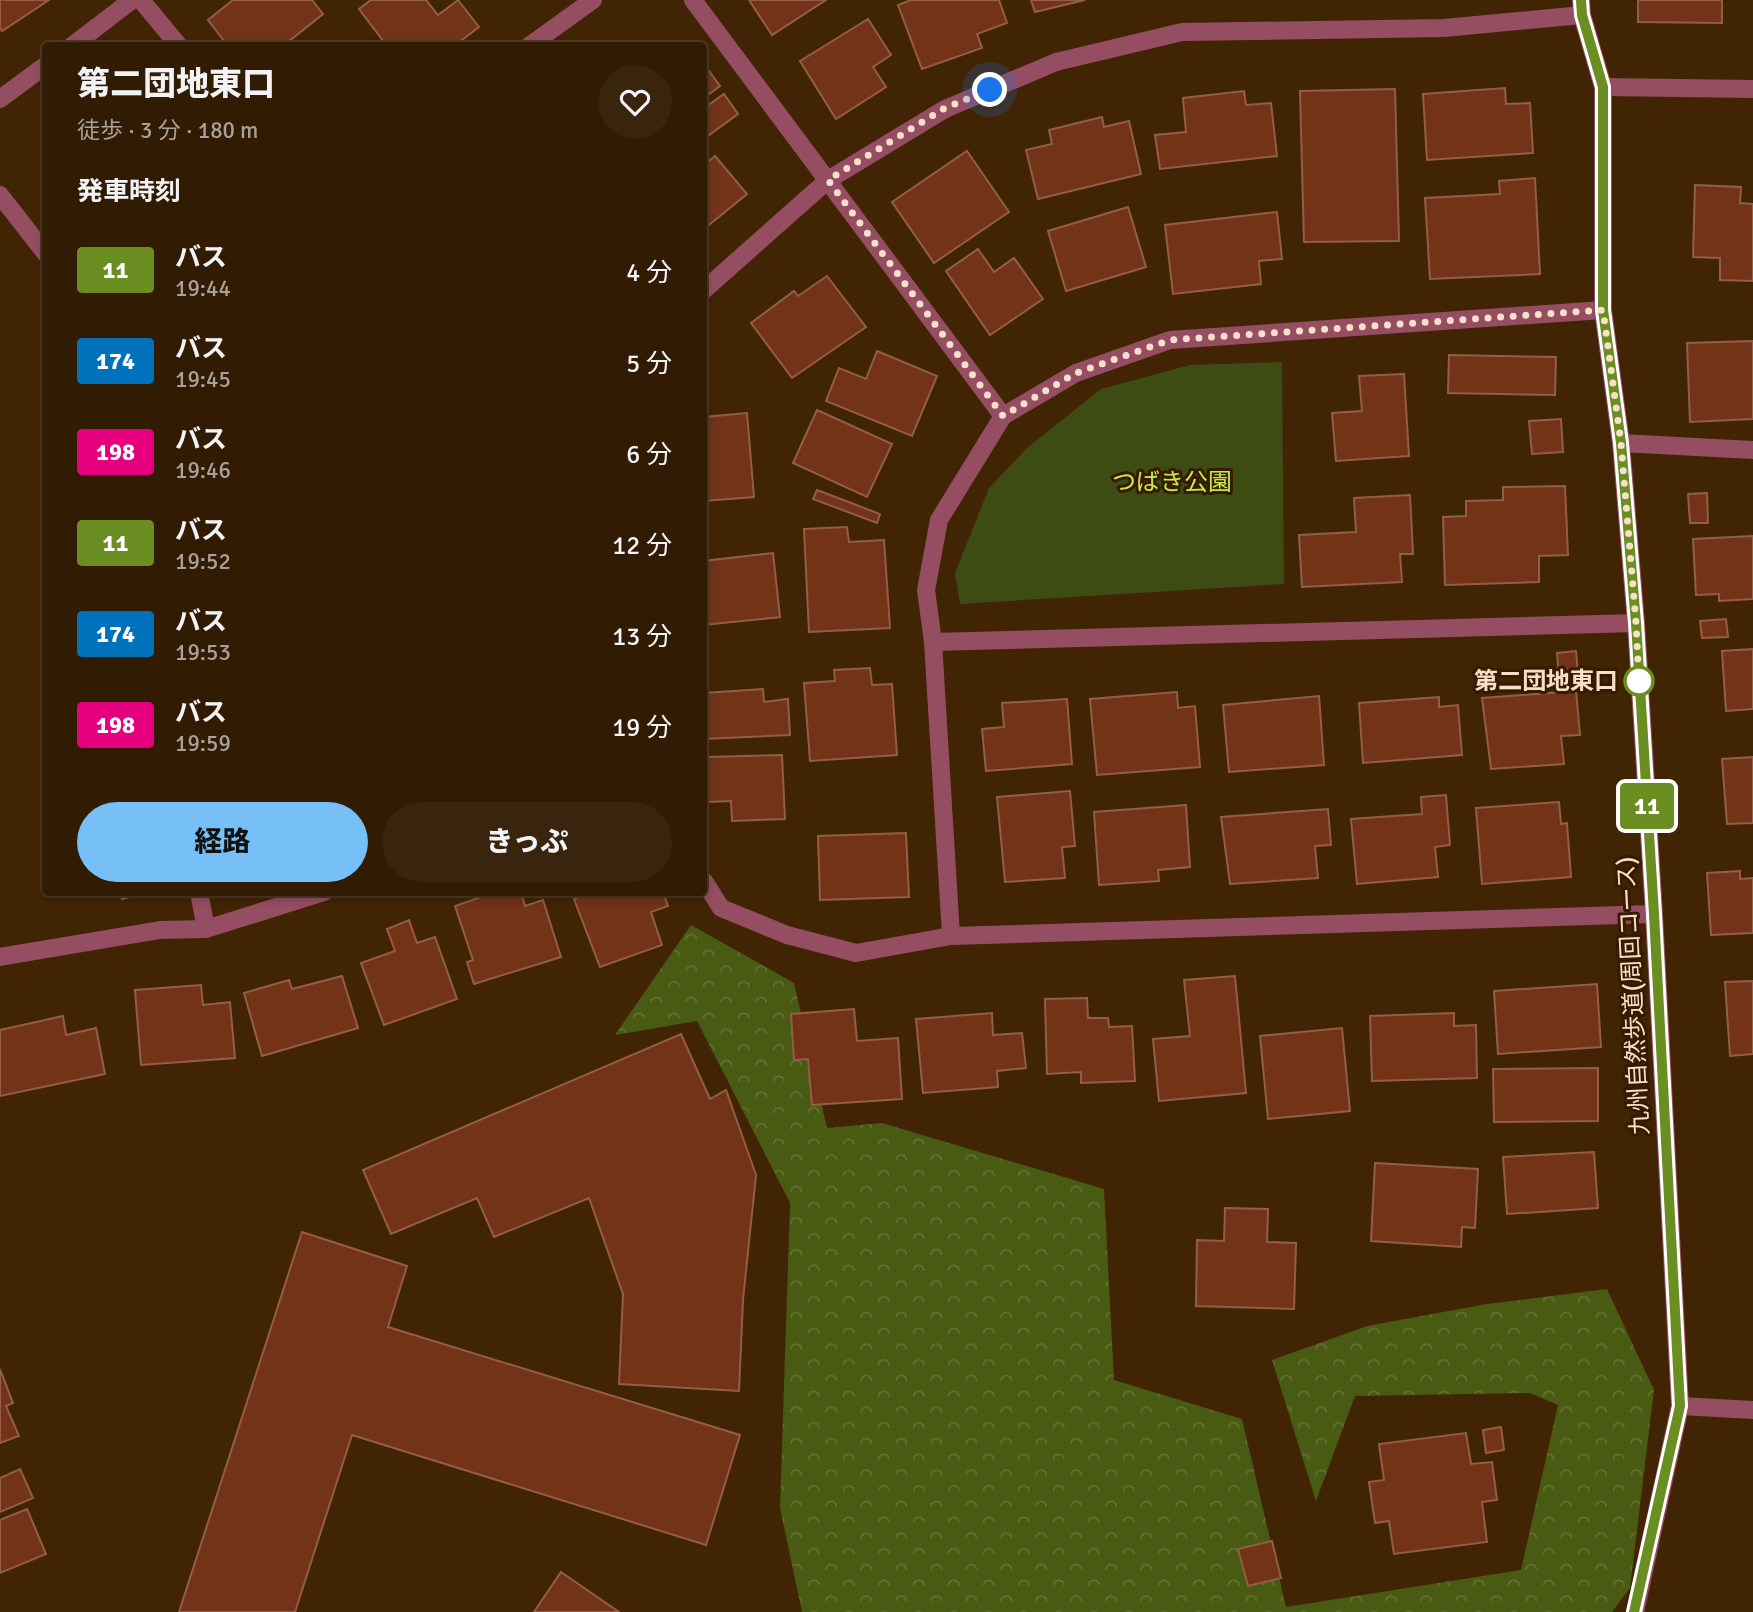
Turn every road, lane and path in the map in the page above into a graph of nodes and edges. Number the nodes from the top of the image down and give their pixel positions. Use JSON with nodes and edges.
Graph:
{"nodes":[{"id":1,"x":132,"y":0,"type":"edge"},
{"id":2,"x":141,"y":0,"type":"edge"},
{"id":3,"x":593,"y":0,"type":"edge"},
{"id":4,"x":693,"y":0,"type":"edge"},
{"id":5,"x":1581,"y":8,"type":"edge"},
{"id":6,"x":77,"y":42,"type":"edge"},
{"id":7,"x":176,"y":42,"type":"edge"},
{"id":8,"x":535,"y":42,"type":"edge"},
{"id":9,"x":42,"y":68,"type":"edge"},
{"id":10,"x":1603,"y":87,"type":"junction"},
{"id":11,"x":1753,"y":89,"type":"edge"},
{"id":12,"x":0,"y":99,"type":"edge"},
{"id":13,"x":828,"y":180,"type":"junction"},
{"id":14,"x":0,"y":195,"type":"edge"},
{"id":15,"x":42,"y":249,"type":"edge"},
{"id":16,"x":707,"y":287,"type":"edge"},
{"id":17,"x":1603,"y":310,"type":"junction"},
{"id":18,"x":1003,"y":416,"type":"junction"},
{"id":19,"x":1621,"y":443,"type":"junction"},
{"id":20,"x":1753,"y":450,"type":"edge"},
{"id":21,"x":1636,"y":623,"type":"junction"},
{"id":22,"x":933,"y":642,"type":"junction"},
{"id":23,"x":707,"y":886,"type":"edge"},
{"id":24,"x":200,"y":896,"type":"edge"},
{"id":25,"x":311,"y":896,"type":"edge"},
{"id":26,"x":1654,"y":914,"type":"junction"},
{"id":27,"x":206,"y":929,"type":"junction"},
{"id":28,"x":951,"y":936,"type":"junction"},
{"id":29,"x":0,"y":957,"type":"edge"},
{"id":30,"x":1680,"y":1406,"type":"junction"},
{"id":31,"x":1753,"y":1410,"type":"edge"},
{"id":32,"x":1634,"y":1612,"type":"edge"}],
"edges":[{"from":1,"to":6,"type":"street"},
{"from":2,"to":7,"type":"street"},
{"from":3,"to":8,"type":"street"},
{"from":4,"to":13,"type":"street"},
{"from":5,"to":10,"type":"street","name":"九州自然歩道(周回コース)"},
{"from":5,"to":13,"type":"street"},
{"from":9,"to":12,"type":"street"},
{"from":10,"to":11,"type":"street"},
{"from":10,"to":17,"type":"street","name":"九州自然歩道(周回コース)"},
{"from":13,"to":16,"type":"street"},
{"from":13,"to":18,"type":"street"},
{"from":14,"to":15,"type":"street"},
{"from":17,"to":18,"type":"street"},
{"from":17,"to":19,"type":"street","name":"九州自然歩道(周回コース)"},
{"from":18,"to":22,"type":"street"},
{"from":19,"to":20,"type":"street"},
{"from":19,"to":21,"type":"street","name":"九州自然歩道(周回コース)"},
{"from":21,"to":22,"type":"street"},
{"from":21,"to":26,"type":"street","name":"九州自然歩道(周回コース)"},
{"from":22,"to":28,"type":"street"},
{"from":23,"to":28,"type":"street"},
{"from":24,"to":27,"type":"street"},
{"from":25,"to":27,"type":"street"},
{"from":26,"to":28,"type":"street"},
{"from":26,"to":30,"type":"street","name":"九州自然歩道(周回コース)"},
{"from":27,"to":29,"type":"street"},
{"from":30,"to":31,"type":"street"},
{"from":30,"to":32,"type":"street","name":"九州自然歩道(周回コース)"}]}
